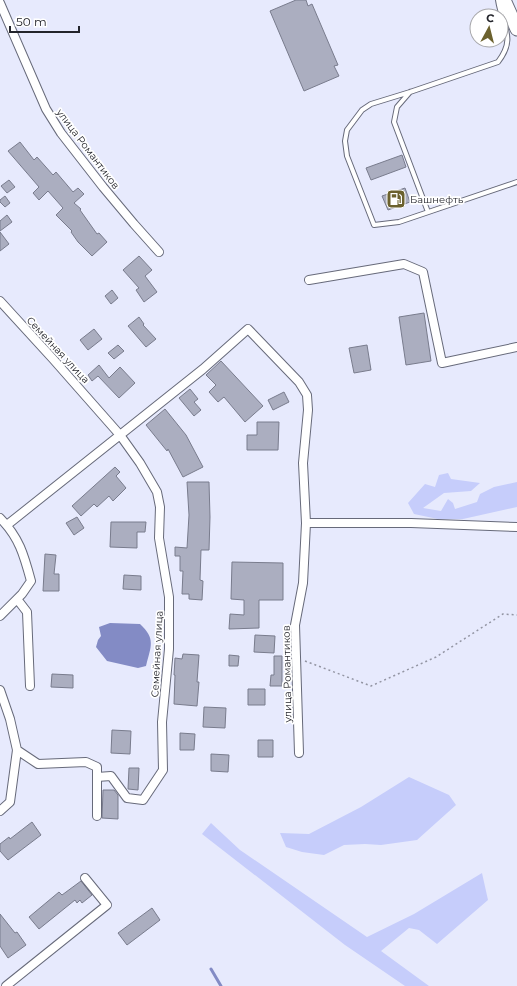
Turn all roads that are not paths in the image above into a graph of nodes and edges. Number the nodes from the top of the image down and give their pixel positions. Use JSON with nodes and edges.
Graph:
{"nodes":[{"id":1,"x":498,"y":0,"type":"edge"},
{"id":2,"x":504,"y":0,"type":"edge"},
{"id":3,"x":0,"y":3,"type":"edge"},
{"id":4,"x":517,"y":29,"type":"edge"},
{"id":5,"x":410,"y":92,"type":"junction"},
{"id":6,"x":517,"y":182,"type":"edge"},
{"id":7,"x":428,"y":212,"type":"junction"},
{"id":8,"x":160,"y":252,"type":"dead end"},
{"id":9,"x":309,"y":280,"type":"dead end"},
{"id":10,"x":0,"y":301,"type":"edge"},
{"id":11,"x":517,"y":347,"type":"edge"},
{"id":12,"x":120,"y":435,"type":"junction"},
{"id":13,"x":0,"y":518,"type":"edge"},
{"id":14,"x":306,"y":523,"type":"junction"},
{"id":15,"x":7,"y":525,"type":"junction"},
{"id":16,"x":517,"y":527,"type":"edge"},
{"id":17,"x":18,"y":599,"type":"junction"},
{"id":18,"x":0,"y":616,"type":"edge"},
{"id":19,"x":30,"y":686,"type":"dead end"},
{"id":20,"x":0,"y":690,"type":"edge"},
{"id":21,"x":18,"y":750,"type":"junction"},
{"id":22,"x":299,"y":753,"type":"dead end"},
{"id":23,"x":97,"y":777,"type":"junction"},
{"id":24,"x":0,"y":811,"type":"edge"},
{"id":25,"x":97,"y":816,"type":"dead end"},
{"id":26,"x":85,"y":878,"type":"dead end"},
{"id":27,"x":6,"y":986,"type":"edge"}],
"edges":[{"from":1,"to":5,"type":"lane"},
{"from":2,"to":4,"type":"main road"},
{"from":3,"to":8,"type":"street","name":"улица Романтиков"},
{"from":5,"to":7,"type":"lane"},
{"from":5,"to":7,"type":"lane"},
{"from":6,"to":7,"type":"lane"},
{"from":9,"to":11,"type":"street"},
{"from":10,"to":12,"type":"street","name":"Семейная улица"},
{"from":12,"to":14,"type":"street","name":"улица Романтиков"},
{"from":12,"to":15,"type":"street"},
{"from":12,"to":23,"type":"street","name":"Семейная улица"},
{"from":13,"to":15,"type":"street"},
{"from":14,"to":16,"type":"street"},
{"from":14,"to":22,"type":"street","name":"улица Романтиков"},
{"from":15,"to":17,"type":"street"},
{"from":17,"to":18,"type":"street"},
{"from":17,"to":19,"type":"street"},
{"from":20,"to":21,"type":"street"},
{"from":21,"to":23,"type":"street"},
{"from":21,"to":24,"type":"street"},
{"from":23,"to":25,"type":"street"},
{"from":26,"to":27,"type":"street"}]}
